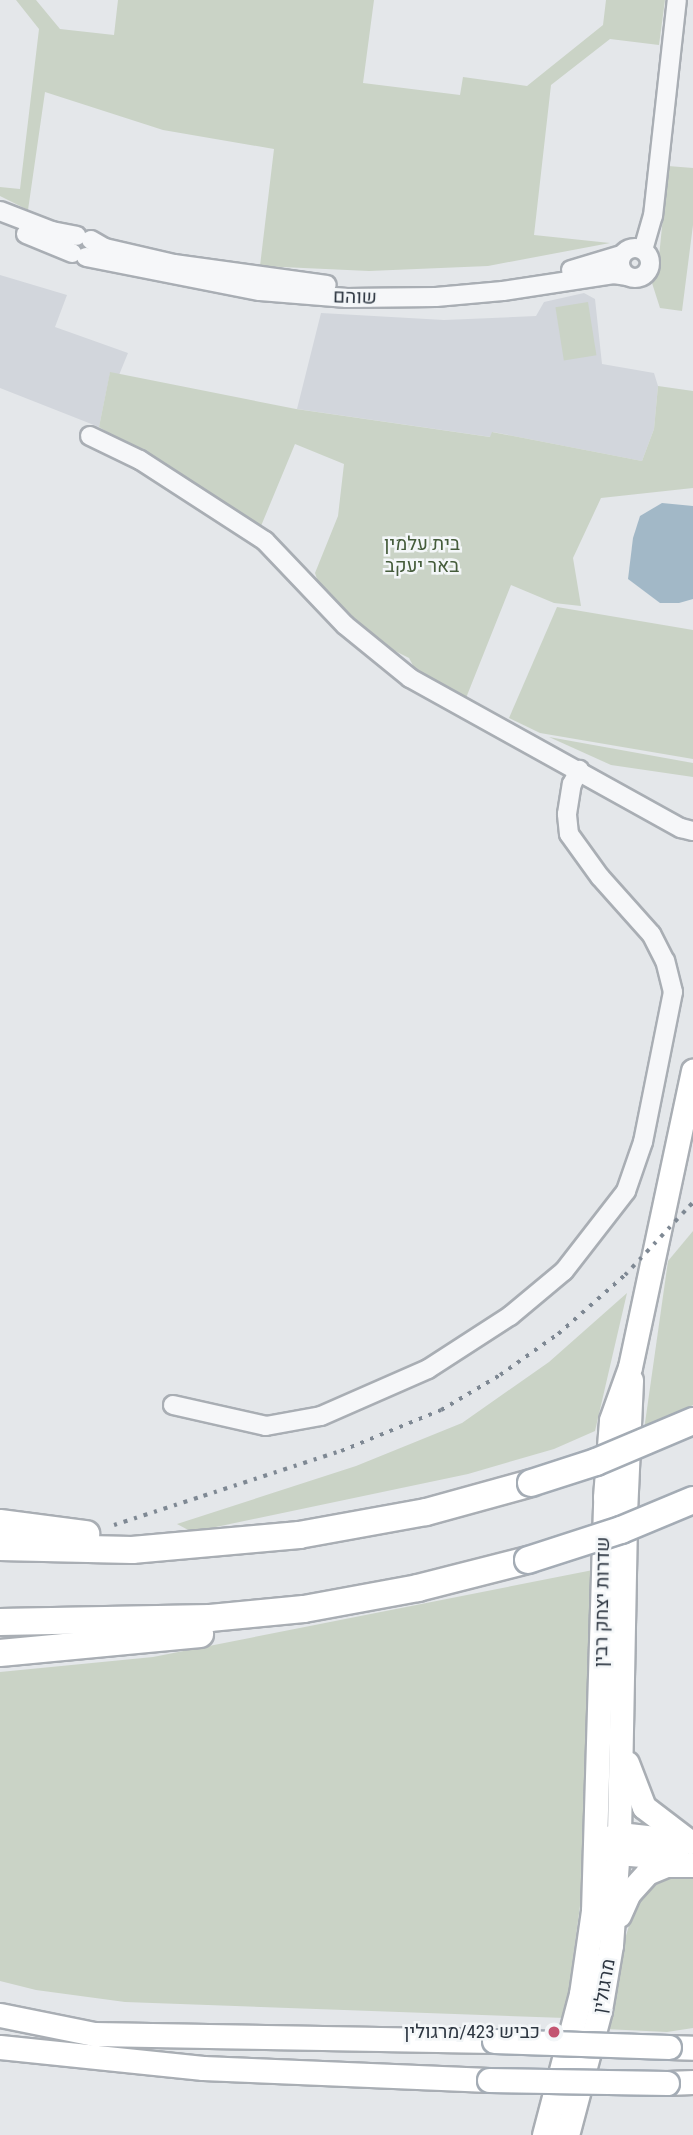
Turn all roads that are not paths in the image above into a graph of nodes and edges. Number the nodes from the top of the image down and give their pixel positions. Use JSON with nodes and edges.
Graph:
{"nodes":[{"id":1,"x":677,"y":0,"type":"edge"},
{"id":2,"x":0,"y":211,"type":"edge"},
{"id":3,"x":0,"y":224,"type":"edge"},
{"id":4,"x":84,"y":238,"type":"junction"},
{"id":5,"x":643,"y":250,"type":"junction"},
{"id":6,"x":79,"y":255,"type":"junction"},
{"id":7,"x":621,"y":255,"type":"junction"},
{"id":8,"x":626,"y":275,"type":"junction"},
{"id":9,"x":90,"y":436,"type":"dead end"},
{"id":10,"x":579,"y":771,"type":"junction"},
{"id":11,"x":689,"y":829,"type":"edge"},
{"id":12,"x":693,"y":1070,"type":"edge"},
{"id":13,"x":630,"y":1367,"type":"junction"},
{"id":14,"x":173,"y":1405,"type":"dead end"},
{"id":15,"x":693,"y":1421,"type":"edge"},
{"id":16,"x":693,"y":1500,"type":"edge"},
{"id":17,"x":0,"y":1523,"type":"edge"},
{"id":18,"x":186,"y":1546,"type":"junction"},
{"id":19,"x":0,"y":1547,"type":"edge"},
{"id":20,"x":379,"y":1596,"type":"junction"},
{"id":21,"x":0,"y":1622,"type":"edge"},
{"id":22,"x":0,"y":1653,"type":"edge"},
{"id":23,"x":621,"y":1732,"type":"junction"},
{"id":24,"x":597,"y":1842,"type":"junction"},
{"id":25,"x":619,"y":1844,"type":"junction"},
{"id":26,"x":692,"y":1854,"type":"edge"},
{"id":27,"x":611,"y":1945,"type":"junction"},
{"id":28,"x":0,"y":2015,"type":"edge"},
{"id":29,"x":0,"y":2047,"type":"edge"},
{"id":30,"x":693,"y":2048,"type":"edge"},
{"id":31,"x":693,"y":2082,"type":"edge"},
{"id":32,"x":544,"y":2135,"type":"edge"},
{"id":33,"x":567,"y":2135,"type":"edge"}],
"edges":[{"from":1,"to":5,"type":"street"},
{"from":2,"to":4,"type":"street","name":"שוהם"},
{"from":3,"to":6,"type":"street","name":"שוהם"},
{"from":4,"to":6,"type":"street"},
{"from":4,"to":7,"type":"street","name":"שוהם"},
{"from":5,"to":7,"type":"street"},
{"from":5,"to":8,"type":"street"},
{"from":6,"to":8,"type":"street","name":"שוהם"},
{"from":7,"to":8,"type":"street"},
{"from":9,"to":10,"type":"street"},
{"from":10,"to":11,"type":"street"},
{"from":10,"to":14,"type":"street"},
{"from":12,"to":13,"type":"main road","name":"שדרות יצחק רבין"},
{"from":13,"to":23,"type":"main road","name":"שדרות יצחק רבין"},
{"from":13,"to":24,"type":"main road","name":"שדרות יצחק רבין"},
{"from":15,"to":18,"type":"highway","bridge":true},
{"from":16,"to":20,"type":"highway","bridge":true},
{"from":17,"to":18,"type":"highway"},
{"from":18,"to":19,"type":"highway"},
{"from":20,"to":21,"type":"highway"},
{"from":20,"to":22,"type":"highway"},
{"from":23,"to":25,"type":"main road","name":"שדרות יצחק רבין"},
{"from":23,"to":26,"type":"main road"},
{"from":24,"to":25,"type":"main road"},
{"from":24,"to":32,"type":"main road","name":"מרגולין"},
{"from":25,"to":26,"type":"main road"},
{"from":25,"to":27,"type":"main road","name":"מרגולין"},
{"from":26,"to":27,"type":"main road"},
{"from":27,"to":33,"type":"main road","name":"מרגולין"},
{"from":28,"to":30,"type":"main road","bridge":true},
{"from":29,"to":31,"type":"main road","bridge":true}]}
